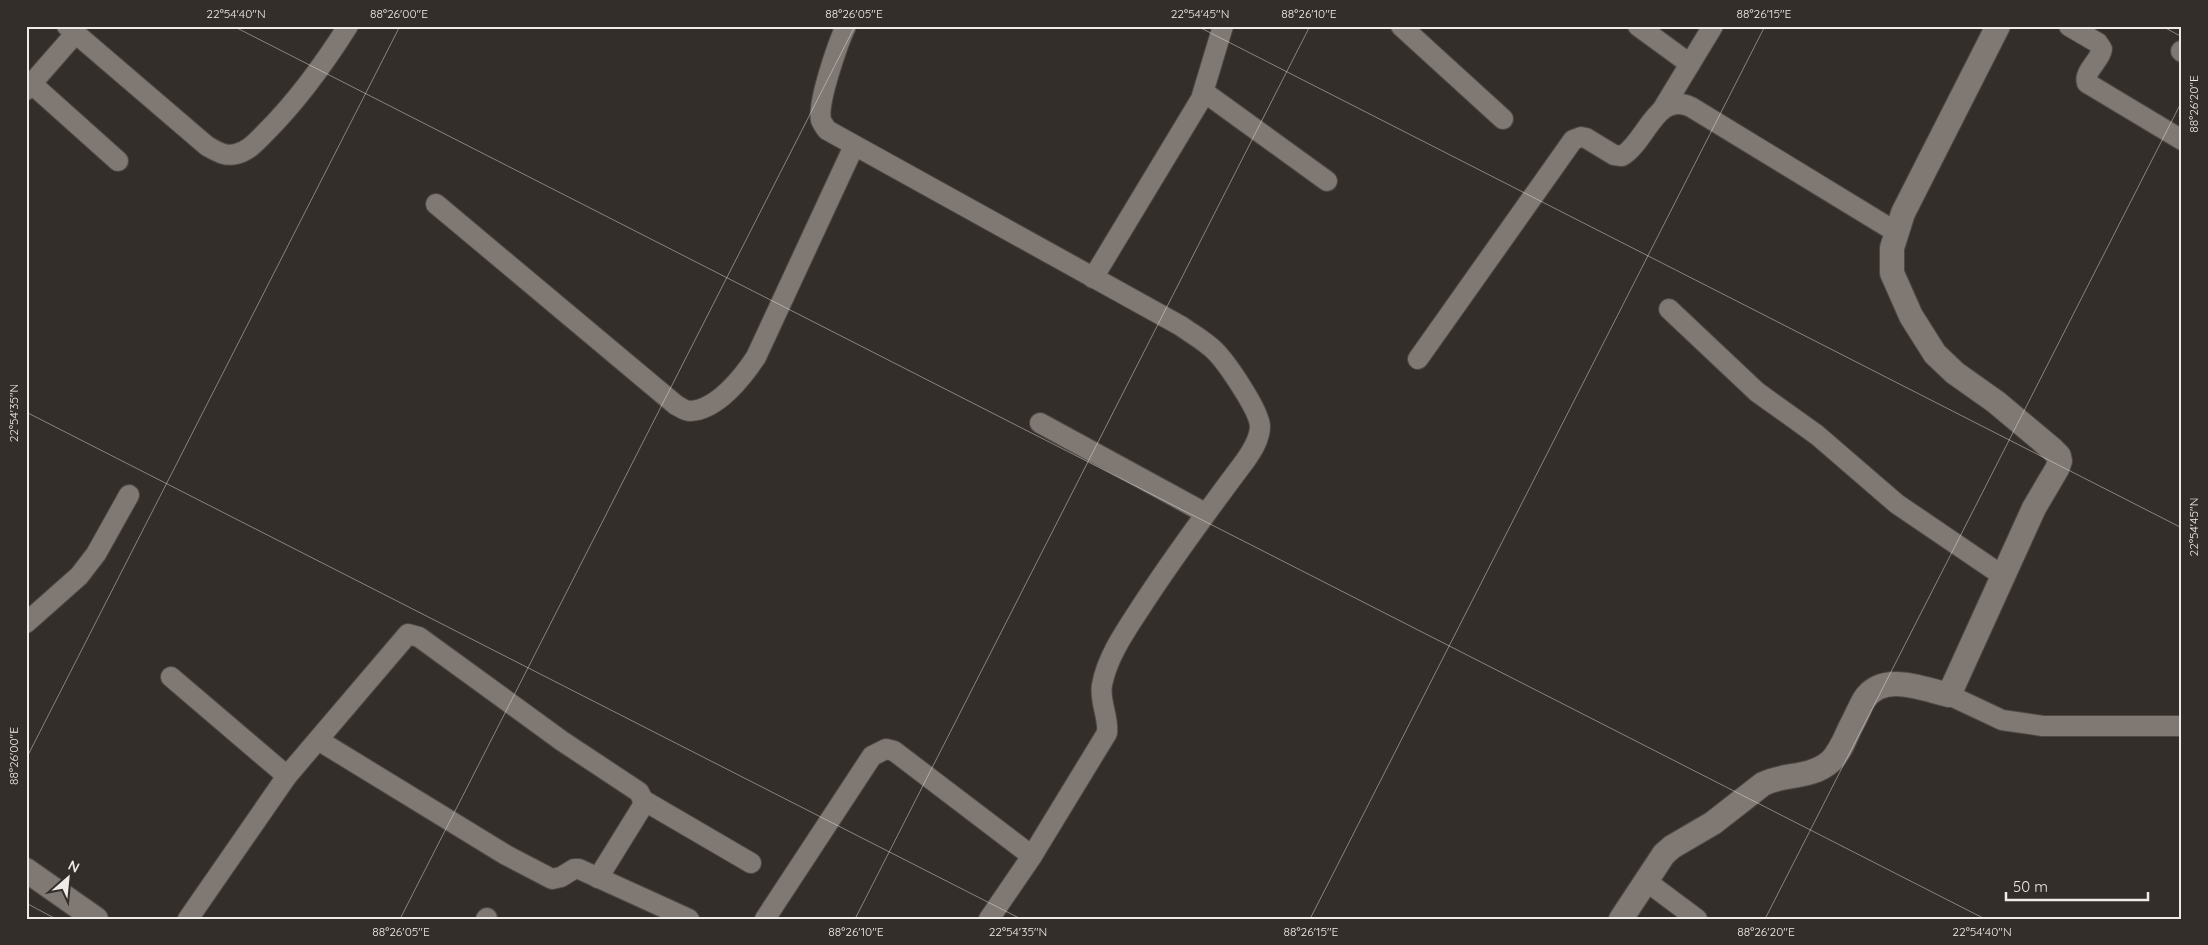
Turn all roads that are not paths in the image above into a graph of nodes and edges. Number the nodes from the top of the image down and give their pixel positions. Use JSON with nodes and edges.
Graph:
{"nodes":[{"id":1,"x":348,"y":26,"type":"edge"},
{"id":2,"x":846,"y":26,"type":"edge"},
{"id":3,"x":1223,"y":26,"type":"edge"},
{"id":4,"x":1401,"y":26,"type":"edge"},
{"id":5,"x":1638,"y":26,"type":"edge"},
{"id":6,"x":1713,"y":26,"type":"edge"},
{"id":7,"x":1998,"y":26,"type":"edge"},
{"id":8,"x":2069,"y":26,"type":"edge"},
{"id":9,"x":71,"y":30,"type":"edge"},
{"id":10,"x":1690,"y":64,"type":"junction"},
{"id":11,"x":29,"y":87,"type":"edge"},
{"id":12,"x":1204,"y":92,"type":"junction"},
{"id":13,"x":1662,"y":110,"type":"junction"},
{"id":14,"x":1503,"y":119,"type":"dead end"},
{"id":15,"x":2182,"y":140,"type":"edge"},
{"id":16,"x":854,"y":146,"type":"junction"},
{"id":17,"x":118,"y":161,"type":"dead end"},
{"id":18,"x":1327,"y":181,"type":"dead end"},
{"id":19,"x":436,"y":204,"type":"dead end"},
{"id":20,"x":1896,"y":232,"type":"junction"},
{"id":21,"x":1093,"y":278,"type":"junction"},
{"id":22,"x":1669,"y":309,"type":"dead end"},
{"id":23,"x":1418,"y":359,"type":"dead end"},
{"id":24,"x":1040,"y":423,"type":"dead end"},
{"id":25,"x":129,"y":495,"type":"dead end"},
{"id":26,"x":1206,"y":513,"type":"junction"},
{"id":27,"x":2003,"y":576,"type":"junction"},
{"id":28,"x":26,"y":623,"type":"edge"},
{"id":29,"x":171,"y":677,"type":"dead end"},
{"id":30,"x":1949,"y":695,"type":"junction"},
{"id":31,"x":2182,"y":726,"type":"edge"},
{"id":32,"x":318,"y":740,"type":"junction"},
{"id":33,"x":287,"y":776,"type":"junction"},
{"id":34,"x":643,"y":800,"type":"junction"},
{"id":35,"x":1032,"y":856,"type":"junction"},
{"id":36,"x":751,"y":863,"type":"dead end"},
{"id":37,"x":26,"y":870,"type":"edge"},
{"id":38,"x":598,"y":878,"type":"junction"},
{"id":39,"x":1646,"y":881,"type":"junction"},
{"id":40,"x":96,"y":919,"type":"edge"},
{"id":41,"x":188,"y":919,"type":"edge"},
{"id":42,"x":689,"y":919,"type":"edge"},
{"id":43,"x":765,"y":919,"type":"edge"},
{"id":44,"x":989,"y":919,"type":"edge"},
{"id":45,"x":1621,"y":919,"type":"edge"},
{"id":46,"x":1697,"y":919,"type":"edge"}],
"edges":[{"from":1,"to":9,"type":"street"},
{"from":2,"to":16,"type":"street"},
{"from":3,"to":12,"type":"street"},
{"from":4,"to":14,"type":"street"},
{"from":5,"to":10,"type":"street"},
{"from":6,"to":10,"type":"street"},
{"from":7,"to":20,"type":"street"},
{"from":8,"to":15,"type":"street"},
{"from":9,"to":11,"type":"street"},
{"from":10,"to":13,"type":"street"},
{"from":11,"to":17,"type":"street"},
{"from":12,"to":18,"type":"street"},
{"from":12,"to":21,"type":"street"},
{"from":13,"to":20,"type":"street"},
{"from":13,"to":23,"type":"street"},
{"from":16,"to":19,"type":"street"},
{"from":16,"to":21,"type":"street"},
{"from":20,"to":27,"type":"street"},
{"from":21,"to":26,"type":"street"},
{"from":22,"to":27,"type":"street"},
{"from":24,"to":26,"type":"street"},
{"from":25,"to":28,"type":"street"},
{"from":26,"to":35,"type":"street"},
{"from":27,"to":30,"type":"street"},
{"from":29,"to":33,"type":"street"},
{"from":30,"to":31,"type":"street"},
{"from":30,"to":39,"type":"street"},
{"from":32,"to":33,"type":"street"},
{"from":32,"to":34,"type":"street"},
{"from":32,"to":38,"type":"street"},
{"from":33,"to":41,"type":"street"},
{"from":34,"to":36,"type":"street"},
{"from":34,"to":38,"type":"street"},
{"from":35,"to":43,"type":"street"},
{"from":35,"to":44,"type":"street"},
{"from":37,"to":40,"type":"street"},
{"from":38,"to":42,"type":"street"},
{"from":39,"to":45,"type":"street"},
{"from":39,"to":46,"type":"street"}]}
